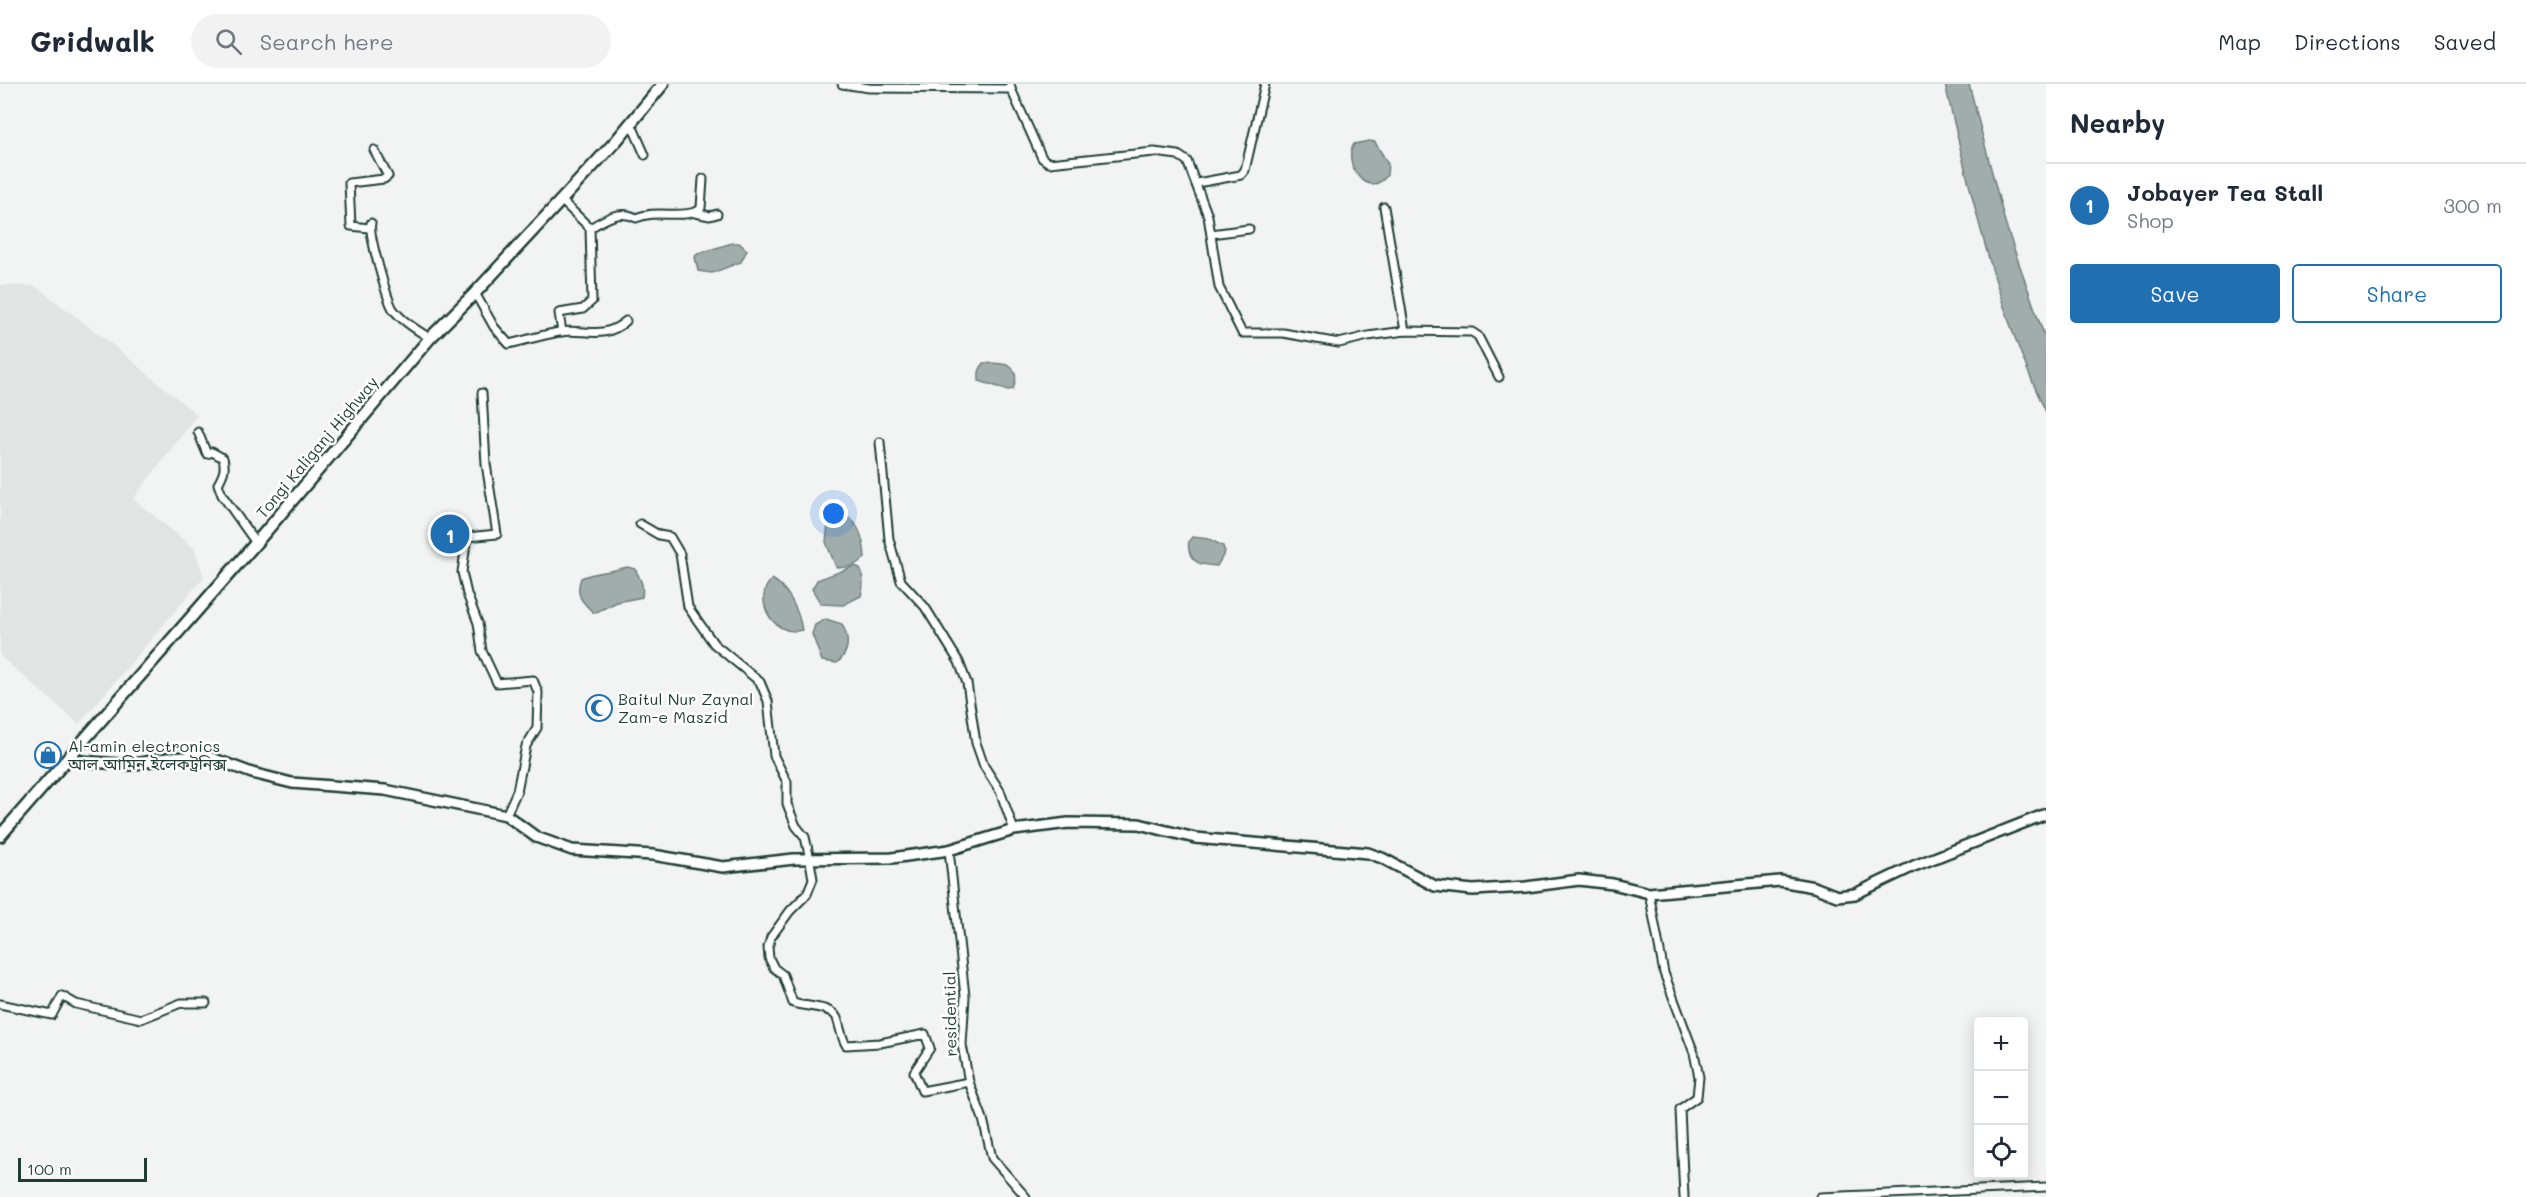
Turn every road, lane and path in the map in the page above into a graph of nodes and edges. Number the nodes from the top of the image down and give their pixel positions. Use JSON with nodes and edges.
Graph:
{"nodes":[{"id":1,"x":663,"y":84,"type":"edge"},
{"id":2,"x":842,"y":84,"type":"edge"},
{"id":3,"x":1265,"y":84,"type":"edge"},
{"id":4,"x":1011,"y":86,"type":"edge"},
{"id":5,"x":631,"y":123,"type":"junction"},
{"id":6,"x":374,"y":150,"type":"dead end"},
{"id":7,"x":645,"y":155,"type":"dead end"},
{"id":8,"x":703,"y":179,"type":"dead end"},
{"id":9,"x":1197,"y":183,"type":"junction"},
{"id":10,"x":561,"y":200,"type":"junction"},
{"id":11,"x":1384,"y":207,"type":"dead end"},
{"id":12,"x":693,"y":213,"type":"junction"},
{"id":13,"x":717,"y":214,"type":"dead end"},
{"id":14,"x":590,"y":228,"type":"junction"},
{"id":15,"x":1249,"y":229,"type":"dead end"},
{"id":16,"x":1211,"y":234,"type":"junction"},
{"id":17,"x":475,"y":293,"type":"junction"},
{"id":18,"x":626,"y":321,"type":"dead end"},
{"id":19,"x":1405,"y":331,"type":"junction"},
{"id":20,"x":562,"y":332,"type":"junction"},
{"id":21,"x":430,"y":338,"type":"junction"},
{"id":22,"x":1499,"y":377,"type":"dead end"},
{"id":23,"x":482,"y":393,"type":"dead end"},
{"id":24,"x":198,"y":432,"type":"dead end"},
{"id":25,"x":880,"y":442,"type":"dead end"},
{"id":26,"x":640,"y":524,"type":"dead end"},
{"id":27,"x":256,"y":543,"type":"junction"},
{"id":28,"x":68,"y":760,"type":"junction"},
{"id":29,"x":2046,"y":813,"type":"edge"},
{"id":30,"x":506,"y":815,"type":"junction"},
{"id":31,"x":1014,"y":830,"type":"junction"},
{"id":32,"x":0,"y":836,"type":"edge"},
{"id":33,"x":949,"y":850,"type":"junction"},
{"id":34,"x":808,"y":860,"type":"junction"},
{"id":35,"x":1649,"y":893,"type":"junction"},
{"id":36,"x":206,"y":1003,"type":"dead end"},
{"id":37,"x":0,"y":1004,"type":"edge"},
{"id":38,"x":969,"y":1082,"type":"junction"},
{"id":39,"x":2046,"y":1187,"type":"edge"},
{"id":40,"x":1026,"y":1197,"type":"edge"},
{"id":41,"x":1684,"y":1197,"type":"edge"},
{"id":42,"x":1820,"y":1197,"type":"edge"}],
"edges":[{"from":1,"to":5,"type":"main road","name":"Tongi Kaliganj Highway"},
{"from":2,"to":4,"type":"street"},
{"from":3,"to":9,"type":"street"},
{"from":4,"to":9,"type":"street"},
{"from":5,"to":7,"type":"street"},
{"from":5,"to":10,"type":"main road","name":"Tongi Kaliganj Highway"},
{"from":6,"to":21,"type":"street"},
{"from":8,"to":12,"type":"street"},
{"from":9,"to":16,"type":"street"},
{"from":10,"to":14,"type":"street"},
{"from":10,"to":17,"type":"main road","name":"Tongi Kaliganj Highway"},
{"from":11,"to":19,"type":"street"},
{"from":12,"to":13,"type":"street"},
{"from":12,"to":14,"type":"street"},
{"from":14,"to":20,"type":"street"},
{"from":15,"to":16,"type":"street"},
{"from":16,"to":19,"type":"street"},
{"from":17,"to":20,"type":"street"},
{"from":17,"to":21,"type":"main road","name":"Tongi Kaliganj Highway"},
{"from":18,"to":20,"type":"street"},
{"from":19,"to":22,"type":"street"},
{"from":21,"to":27,"type":"main road","name":"Tongi Kaliganj Highway"},
{"from":23,"to":30,"type":"street"},
{"from":24,"to":27,"type":"street"},
{"from":25,"to":31,"type":"street"},
{"from":26,"to":34,"type":"street"},
{"from":27,"to":28,"type":"main road","name":"Tongi Kaliganj Highway"},
{"from":28,"to":30,"type":"street"},
{"from":28,"to":32,"type":"main road","name":"Tongi Kaliganj Highway"},
{"from":29,"to":35,"type":"street"},
{"from":30,"to":34,"type":"street"},
{"from":31,"to":33,"type":"street"},
{"from":31,"to":35,"type":"street"},
{"from":33,"to":34,"type":"street"},
{"from":33,"to":38,"type":"street","name":"residential"},
{"from":34,"to":38,"type":"street"},
{"from":35,"to":41,"type":"street"},
{"from":36,"to":37,"type":"street"},
{"from":38,"to":40,"type":"street","name":"residential"},
{"from":39,"to":42,"type":"street"}]}
